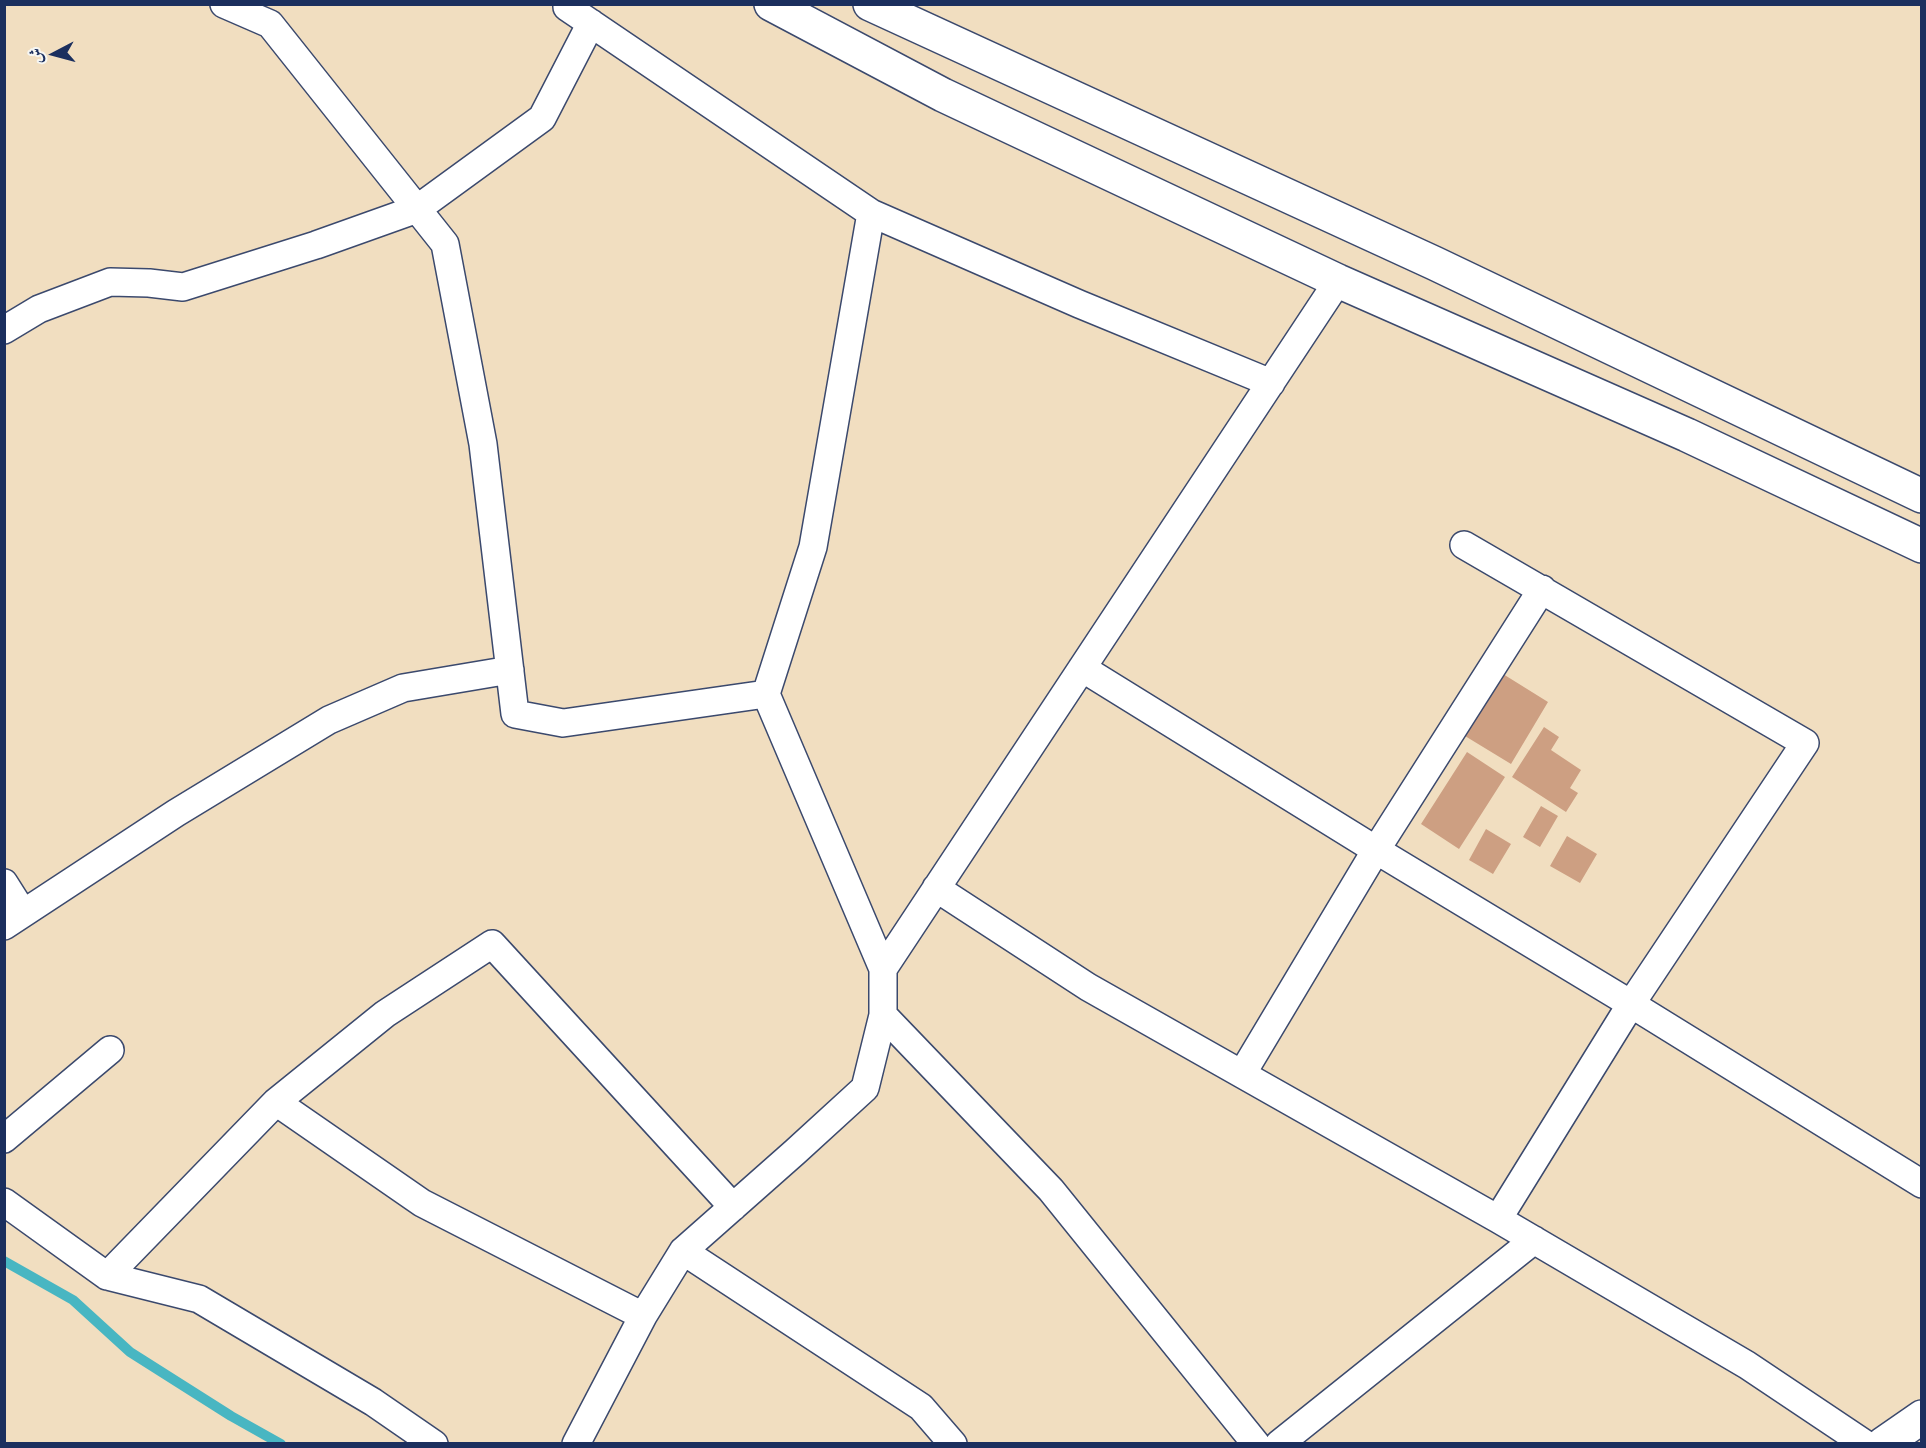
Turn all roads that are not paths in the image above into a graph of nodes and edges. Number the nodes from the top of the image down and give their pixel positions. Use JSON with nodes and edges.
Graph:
{"nodes":[{"id":1,"x":224,"y":4,"type":"edge"},
{"id":2,"x":567,"y":4,"type":"edge"},
{"id":3,"x":771,"y":4,"type":"edge"},
{"id":4,"x":876,"y":8,"type":"edge"},
{"id":5,"x":591,"y":23,"type":"junction"},
{"id":6,"x":946,"y":39,"type":"junction"},
{"id":7,"x":860,"y":51,"type":"junction"},
{"id":8,"x":925,"y":86,"type":"junction"},
{"id":9,"x":417,"y":209,"type":"junction"},
{"id":10,"x":871,"y":213,"type":"junction"},
{"id":11,"x":1338,"y":281,"type":"junction"},
{"id":12,"x":4,"y":330,"type":"edge"},
{"id":13,"x":1271,"y":383,"type":"junction"},
{"id":14,"x":1922,"y":496,"type":"edge"},
{"id":15,"x":1464,"y":544,"type":"dead end"},
{"id":16,"x":1922,"y":546,"type":"edge"},
{"id":17,"x":1542,"y":589,"type":"junction"},
{"id":18,"x":1082,"y":668,"type":"junction"},
{"id":19,"x":510,"y":670,"type":"junction"},
{"id":20,"x":766,"y":694,"type":"junction"},
{"id":21,"x":1376,"y":850,"type":"junction"},
{"id":22,"x":4,"y":883,"type":"edge"},
{"id":23,"x":936,"y":888,"type":"junction"},
{"id":24,"x":14,"y":919,"type":"edge"},
{"id":25,"x":883,"y":969,"type":"junction"},
{"id":26,"x":1631,"y":1004,"type":"junction"},
{"id":27,"x":883,"y":1015,"type":"junction"},
{"id":28,"x":110,"y":1050,"type":"dead end"},
{"id":29,"x":1242,"y":1074,"type":"junction"},
{"id":30,"x":276,"y":1102,"type":"junction"},
{"id":31,"x":4,"y":1139,"type":"edge"},
{"id":32,"x":1922,"y":1184,"type":"edge"},
{"id":33,"x":4,"y":1202,"type":"edge"},
{"id":34,"x":733,"y":1207,"type":"junction"},
{"id":35,"x":1498,"y":1219,"type":"junction"},
{"id":36,"x":1534,"y":1240,"type":"junction"},
{"id":37,"x":682,"y":1251,"type":"junction"},
{"id":38,"x":107,"y":1276,"type":"junction"},
{"id":39,"x":643,"y":1316,"type":"junction"},
{"id":40,"x":1922,"y":1417,"type":"edge"},
{"id":41,"x":434,"y":1443,"type":"edge"},
{"id":42,"x":576,"y":1443,"type":"edge"},
{"id":43,"x":953,"y":1443,"type":"edge"},
{"id":44,"x":1256,"y":1443,"type":"edge"},
{"id":45,"x":1279,"y":1443,"type":"edge"},
{"id":46,"x":1864,"y":1443,"type":"edge"},
{"id":47,"x":1883,"y":1443,"type":"edge"}],
"edges":[{"from":1,"to":9,"type":"street"},
{"from":2,"to":5,"type":"street"},
{"from":3,"to":7,"type":"main road"},
{"from":4,"to":6,"type":"main road"},
{"from":4,"to":7,"type":"main road"},
{"from":5,"to":9,"type":"street"},
{"from":5,"to":10,"type":"street"},
{"from":6,"to":8,"type":"main road"},
{"from":6,"to":14,"type":"main road"},
{"from":7,"to":8,"type":"main road"},
{"from":8,"to":11,"type":"main road"},
{"from":9,"to":12,"type":"street"},
{"from":9,"to":19,"type":"street"},
{"from":10,"to":13,"type":"street"},
{"from":10,"to":20,"type":"street"},
{"from":11,"to":13,"type":"street"},
{"from":11,"to":16,"type":"main road"},
{"from":13,"to":18,"type":"street"},
{"from":15,"to":17,"type":"street"},
{"from":17,"to":21,"type":"street"},
{"from":17,"to":26,"type":"street"},
{"from":18,"to":21,"type":"street"},
{"from":18,"to":23,"type":"street"},
{"from":19,"to":20,"type":"street"},
{"from":19,"to":24,"type":"street"},
{"from":20,"to":25,"type":"street"},
{"from":21,"to":26,"type":"street"},
{"from":21,"to":29,"type":"street"},
{"from":22,"to":24,"type":"street"},
{"from":23,"to":25,"type":"street"},
{"from":23,"to":29,"type":"street"},
{"from":25,"to":27,"type":"street"},
{"from":26,"to":32,"type":"street"},
{"from":26,"to":35,"type":"street"},
{"from":27,"to":34,"type":"street"},
{"from":27,"to":44,"type":"street"},
{"from":28,"to":31,"type":"street"},
{"from":29,"to":35,"type":"street"},
{"from":30,"to":34,"type":"street"},
{"from":30,"to":38,"type":"street"},
{"from":30,"to":39,"type":"street"},
{"from":33,"to":38,"type":"street"},
{"from":34,"to":37,"type":"street"},
{"from":35,"to":36,"type":"street"},
{"from":36,"to":45,"type":"street"},
{"from":36,"to":46,"type":"street"},
{"from":37,"to":39,"type":"street"},
{"from":37,"to":43,"type":"street"},
{"from":38,"to":41,"type":"street"},
{"from":39,"to":42,"type":"street"},
{"from":40,"to":47,"type":"main road"}]}
